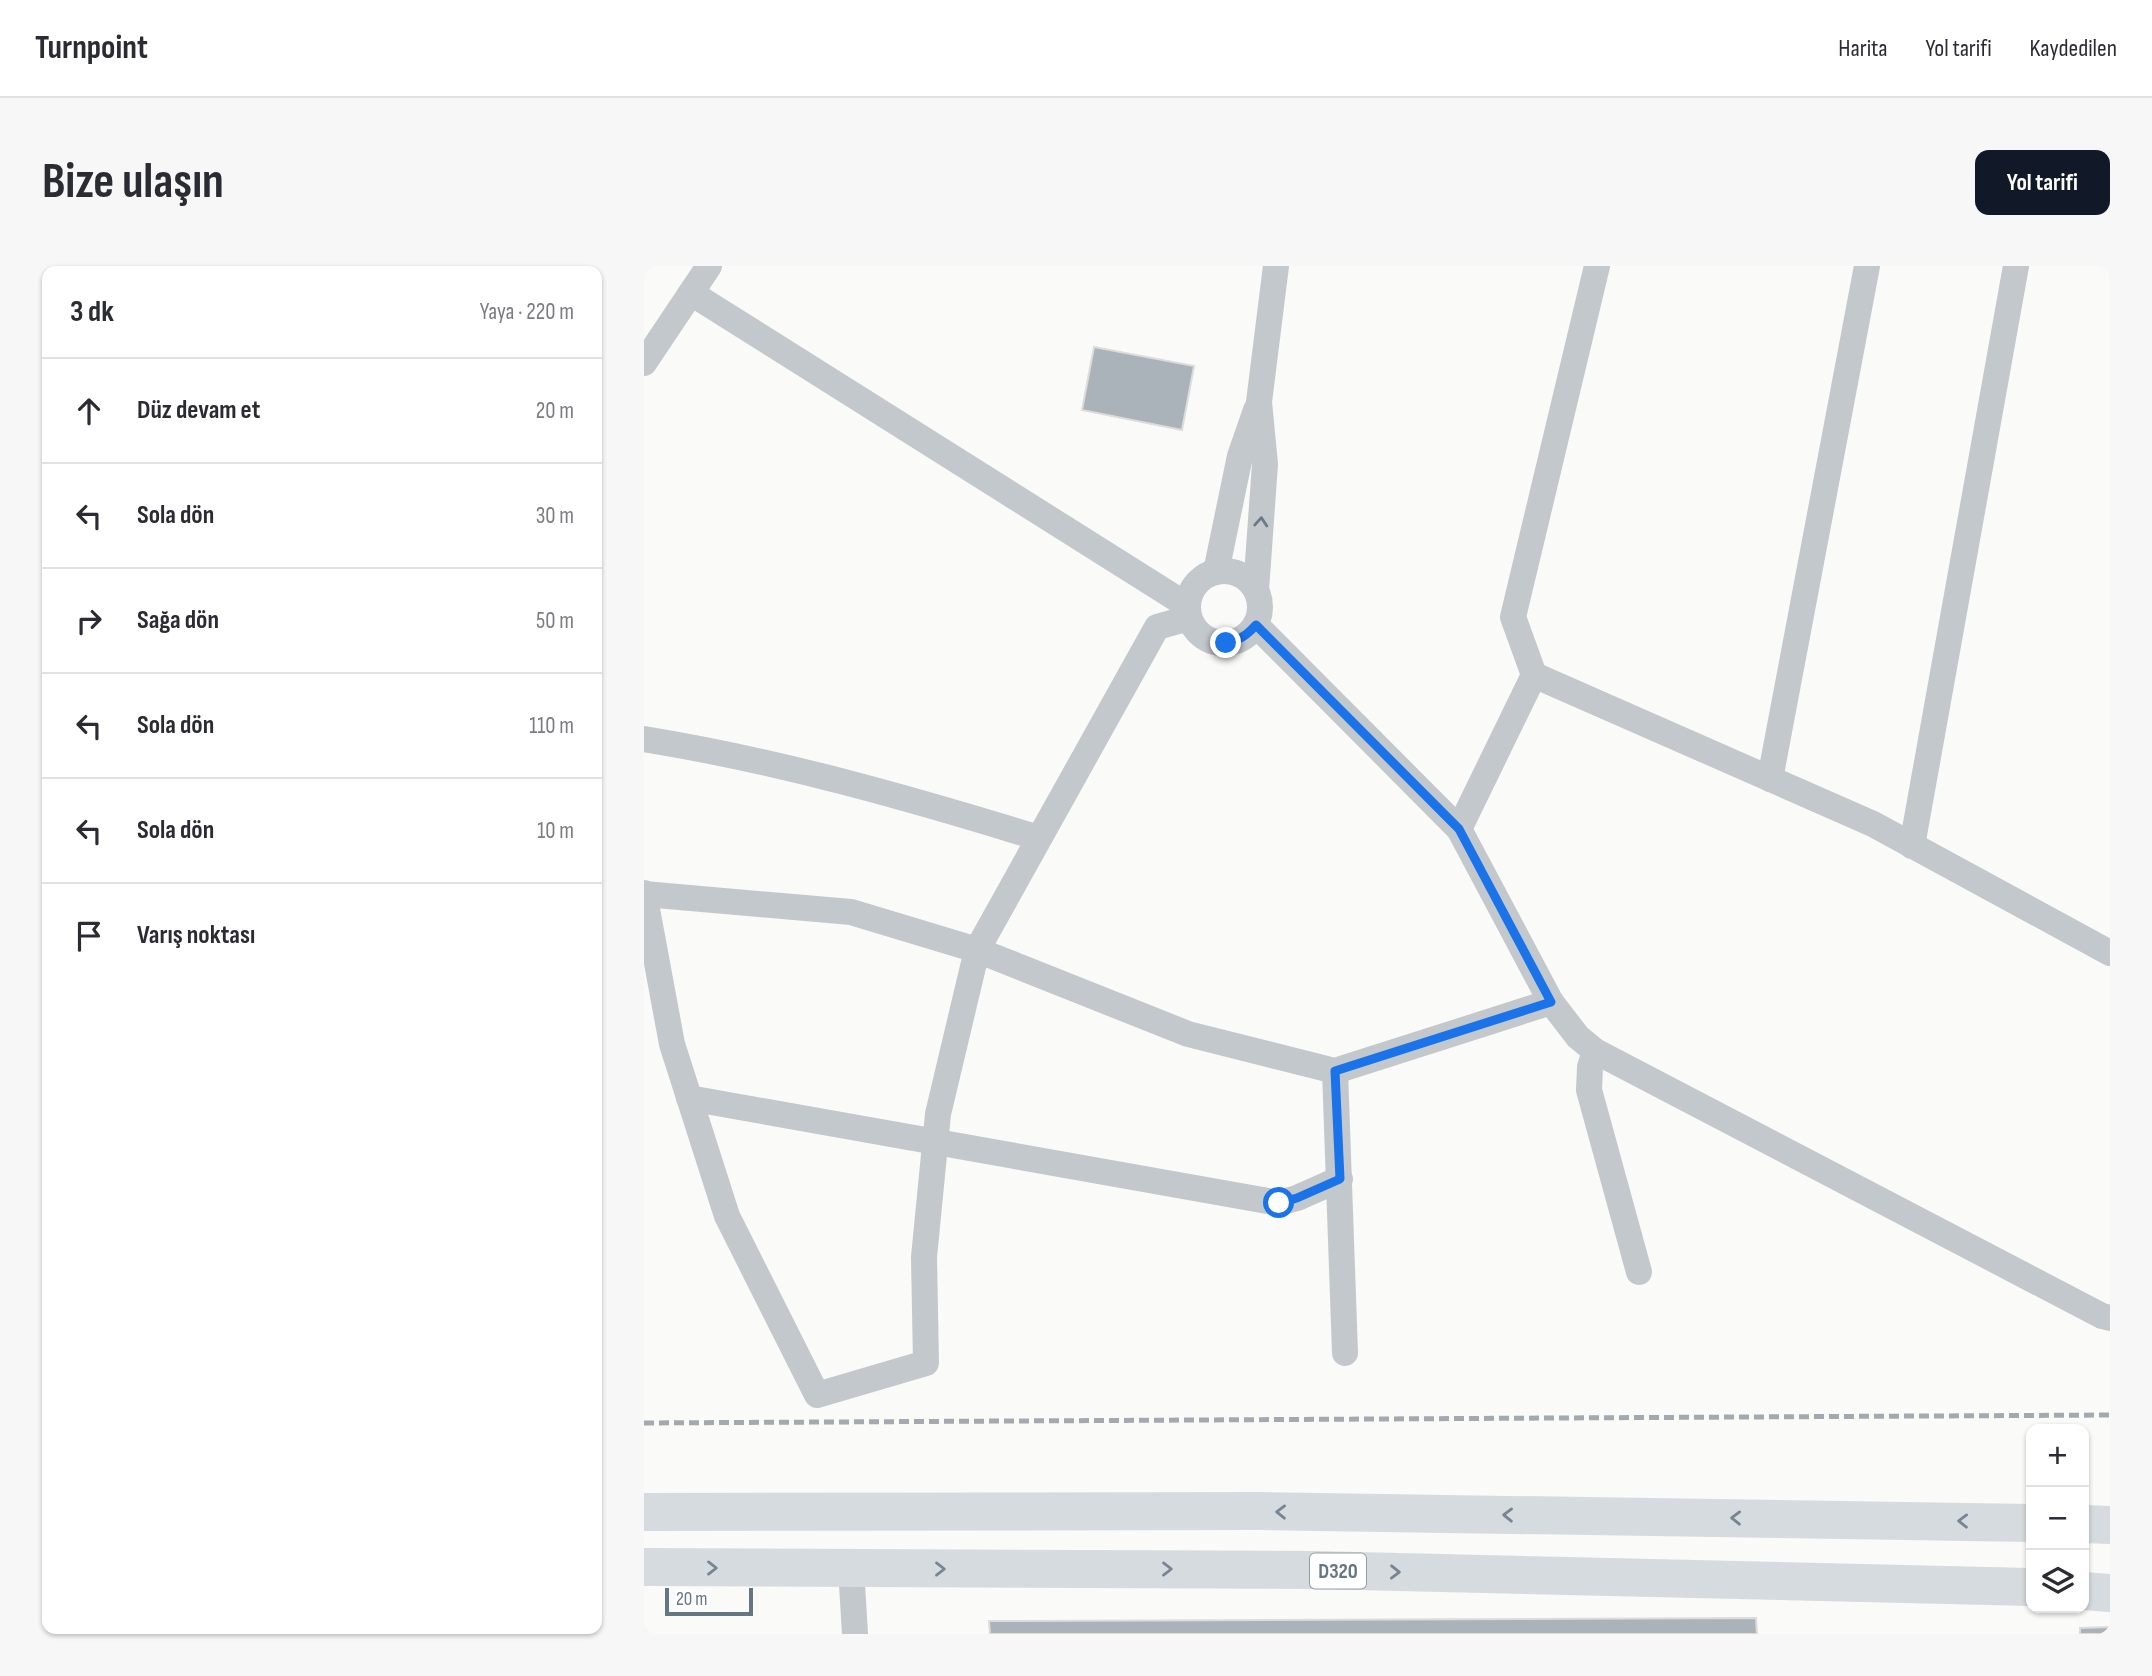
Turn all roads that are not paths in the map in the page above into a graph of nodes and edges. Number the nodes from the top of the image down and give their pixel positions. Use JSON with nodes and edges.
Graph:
{"nodes":[{"id":1,"x":709,"y":266,"type":"edge"},
{"id":2,"x":1276,"y":266,"type":"edge"},
{"id":3,"x":1597,"y":266,"type":"edge"},
{"id":4,"x":1867,"y":266,"type":"edge"},
{"id":5,"x":2016,"y":266,"type":"edge"},
{"id":6,"x":691,"y":293,"type":"junction"},
{"id":7,"x":644,"y":363,"type":"edge"},
{"id":8,"x":1259,"y":402,"type":"junction"},
{"id":9,"x":1216,"y":572,"type":"junction"},
{"id":10,"x":1256,"y":590,"type":"junction"},
{"id":11,"x":1188,"y":612,"type":"junction"},
{"id":12,"x":1256,"y":625,"type":"junction"},
{"id":13,"x":1534,"y":675,"type":"junction"},
{"id":14,"x":644,"y":739,"type":"edge"},
{"id":15,"x":1770,"y":779,"type":"junction"},
{"id":16,"x":1459,"y":829,"type":"junction"},
{"id":17,"x":1040,"y":838,"type":"junction"},
{"id":18,"x":1912,"y":846,"type":"junction"},
{"id":19,"x":644,"y":894,"type":"edge"},
{"id":20,"x":976,"y":950,"type":"junction"},
{"id":21,"x":2110,"y":953,"type":"edge"},
{"id":22,"x":1551,"y":1002,"type":"junction"},
{"id":23,"x":1595,"y":1051,"type":"junction"},
{"id":24,"x":1335,"y":1071,"type":"junction"},
{"id":25,"x":690,"y":1098,"type":"junction"},
{"id":26,"x":936,"y":1142,"type":"junction"},
{"id":27,"x":1340,"y":1179,"type":"junction"},
{"id":28,"x":1639,"y":1272,"type":"dead end"},
{"id":29,"x":2110,"y":1318,"type":"edge"},
{"id":30,"x":1345,"y":1353,"type":"dead end"},
{"id":31,"x":644,"y":1512,"type":"edge"},
{"id":32,"x":2026,"y":1523,"type":"edge"},
{"id":33,"x":2089,"y":1524,"type":"edge"},
{"id":34,"x":2110,"y":1525,"type":"edge"},
{"id":35,"x":644,"y":1567,"type":"edge"},
{"id":36,"x":851,"y":1568,"type":"junction"},
{"id":37,"x":2026,"y":1587,"type":"edge"},
{"id":38,"x":2089,"y":1591,"type":"edge"},
{"id":39,"x":2110,"y":1592,"type":"edge"},
{"id":40,"x":855,"y":1634,"type":"edge"}],
"edges":[{"from":1,"to":6,"type":"street"},
{"from":2,"to":8,"type":"street"},
{"from":3,"to":13,"type":"street"},
{"from":4,"to":15,"type":"street"},
{"from":5,"to":18,"type":"street"},
{"from":6,"to":7,"type":"street"},
{"from":6,"to":11,"type":"street"},
{"from":8,"to":9,"type":"street"},
{"from":10,"to":8,"type":"street","one_way":true},
{"from":9,"to":10,"type":"street"},
{"from":9,"to":11,"type":"street"},
{"from":10,"to":12,"type":"street"},
{"from":11,"to":12,"type":"street"},
{"from":11,"to":17,"type":"street"},
{"from":12,"to":16,"type":"street"},
{"from":13,"to":15,"type":"street"},
{"from":13,"to":16,"type":"street"},
{"from":14,"to":17,"type":"street"},
{"from":15,"to":18,"type":"street"},
{"from":16,"to":22,"type":"street"},
{"from":17,"to":20,"type":"street"},
{"from":18,"to":21,"type":"street"},
{"from":19,"to":20,"type":"street"},
{"from":19,"to":25,"type":"street"},
{"from":20,"to":24,"type":"street"},
{"from":20,"to":26,"type":"street"},
{"from":22,"to":23,"type":"street"},
{"from":22,"to":24,"type":"street"},
{"from":23,"to":28,"type":"street"},
{"from":23,"to":29,"type":"street"},
{"from":24,"to":27,"type":"street"},
{"from":25,"to":26,"type":"street"},
{"from":25,"to":26,"type":"street"},
{"from":26,"to":27,"type":"street"},
{"from":27,"to":30,"type":"street"},
{"from":32,"to":31,"type":"highway","one_way":true},
{"from":33,"to":34,"type":"highway"},
{"from":35,"to":36,"type":"highway","number":"D320","one_way":true},
{"from":36,"to":37,"type":"highway","number":"D320","one_way":true},
{"from":36,"to":40,"type":"street"},
{"from":38,"to":39,"type":"highway"}]}
